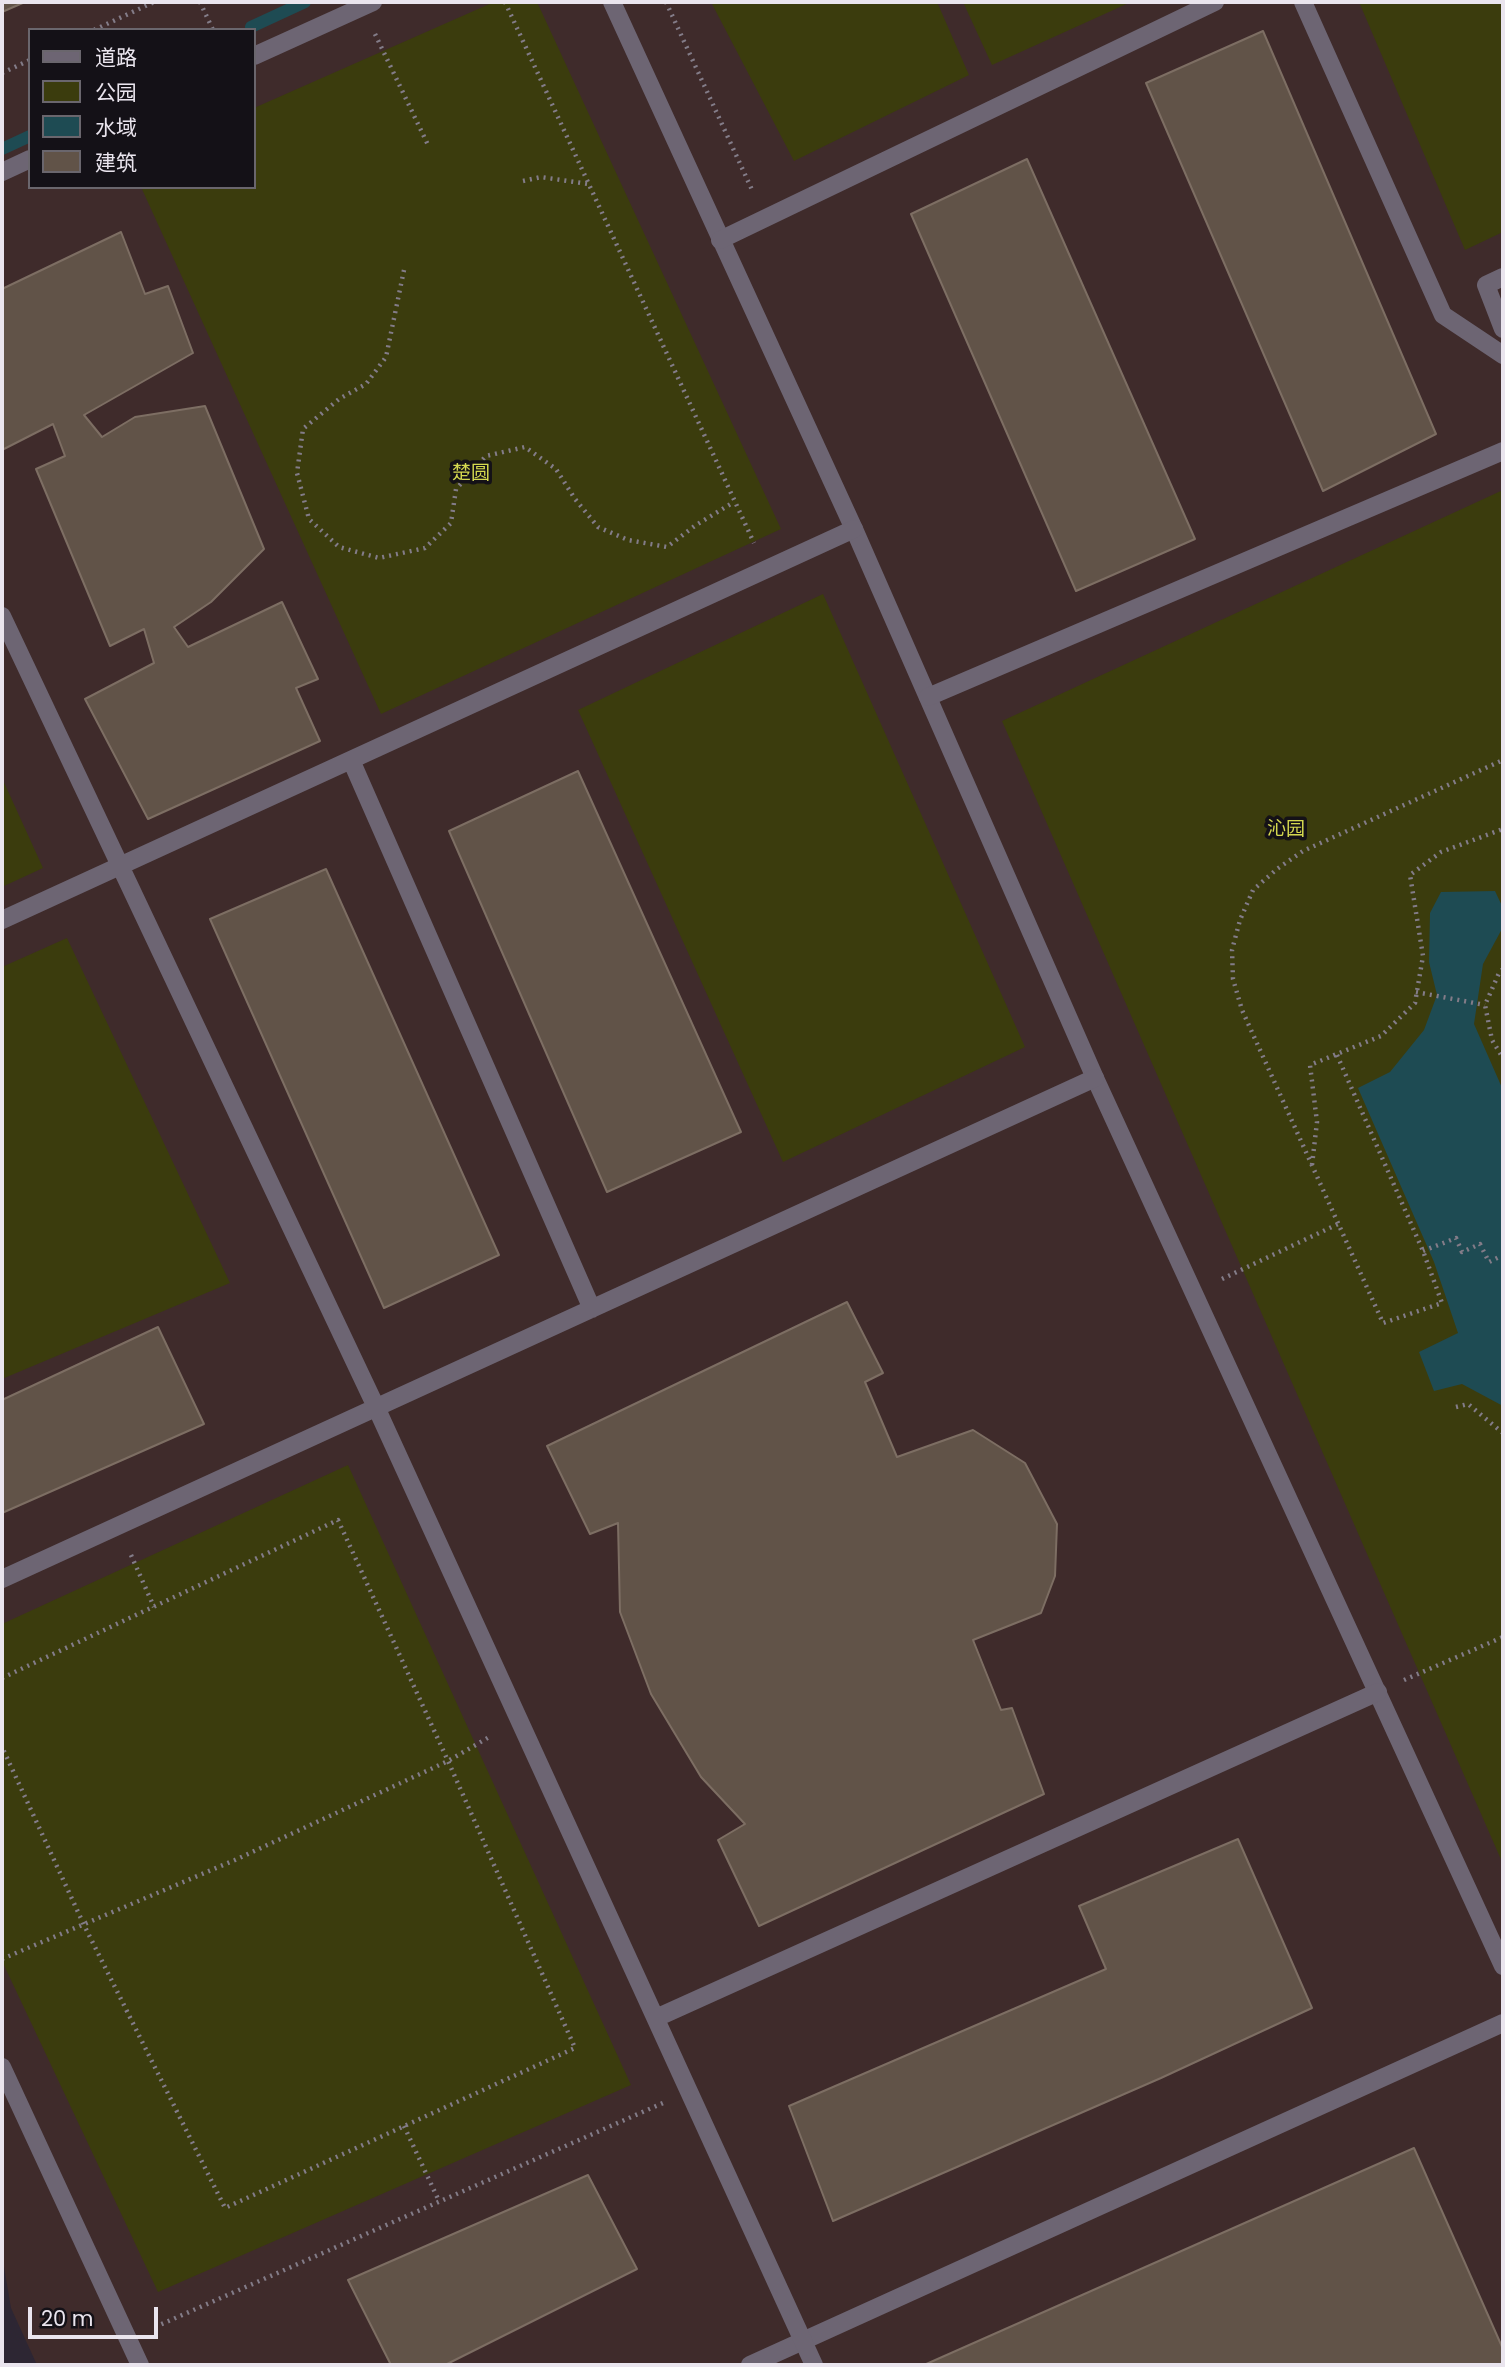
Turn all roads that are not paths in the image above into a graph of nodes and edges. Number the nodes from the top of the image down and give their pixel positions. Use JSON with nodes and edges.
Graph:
{"nodes":[{"id":1,"x":612,"y":2,"type":"edge"},
{"id":2,"x":1215,"y":2,"type":"edge"},
{"id":3,"x":1303,"y":2,"type":"edge"},
{"id":4,"x":368,"y":4,"type":"edge"},
{"id":5,"x":256,"y":55,"type":"edge"},
{"id":6,"x":28,"y":160,"type":"edge"},
{"id":7,"x":2,"y":172,"type":"edge"},
{"id":8,"x":720,"y":240,"type":"junction"},
{"id":9,"x":1503,"y":277,"type":"edge"},
{"id":10,"x":1503,"y":328,"type":"edge"},
{"id":11,"x":1503,"y":355,"type":"edge"},
{"id":12,"x":1503,"y":451,"type":"edge"},
{"id":13,"x":854,"y":529,"type":"junction"},
{"id":14,"x":2,"y":616,"type":"edge"},
{"id":15,"x":928,"y":697,"type":"junction"},
{"id":16,"x":351,"y":760,"type":"junction"},
{"id":17,"x":120,"y":867,"type":"junction"},
{"id":18,"x":2,"y":919,"type":"edge"},
{"id":19,"x":1095,"y":1079,"type":"junction"},
{"id":20,"x":592,"y":1309,"type":"junction"},
{"id":21,"x":376,"y":1407,"type":"junction"},
{"id":22,"x":2,"y":1579,"type":"edge"},
{"id":23,"x":1378,"y":1692,"type":"junction"},
{"id":24,"x":1503,"y":1966,"type":"edge"},
{"id":25,"x":656,"y":2018,"type":"junction"},
{"id":26,"x":1503,"y":2023,"type":"edge"},
{"id":27,"x":2,"y":2067,"type":"edge"},
{"id":28,"x":803,"y":2341,"type":"junction"},
{"id":29,"x":140,"y":2365,"type":"edge"},
{"id":30,"x":750,"y":2365,"type":"edge"},
{"id":31,"x":814,"y":2365,"type":"edge"}],
"edges":[{"from":1,"to":8,"type":"street"},
{"from":2,"to":8,"type":"street"},
{"from":3,"to":11,"type":"street"},
{"from":4,"to":5,"type":"street"},
{"from":6,"to":7,"type":"street"},
{"from":8,"to":13,"type":"street"},
{"from":9,"to":10,"type":"street"},
{"from":12,"to":15,"type":"street"},
{"from":13,"to":15,"type":"street"},
{"from":13,"to":16,"type":"street"},
{"from":14,"to":17,"type":"street"},
{"from":15,"to":19,"type":"street"},
{"from":16,"to":17,"type":"street"},
{"from":16,"to":20,"type":"street"},
{"from":17,"to":18,"type":"street"},
{"from":17,"to":21,"type":"street"},
{"from":19,"to":20,"type":"street"},
{"from":19,"to":23,"type":"street"},
{"from":20,"to":21,"type":"street"},
{"from":21,"to":22,"type":"street"},
{"from":21,"to":25,"type":"street"},
{"from":23,"to":24,"type":"street"},
{"from":23,"to":25,"type":"street"},
{"from":25,"to":28,"type":"street"},
{"from":26,"to":28,"type":"street"},
{"from":27,"to":29,"type":"street"},
{"from":28,"to":30,"type":"street"},
{"from":28,"to":31,"type":"street"}]}
